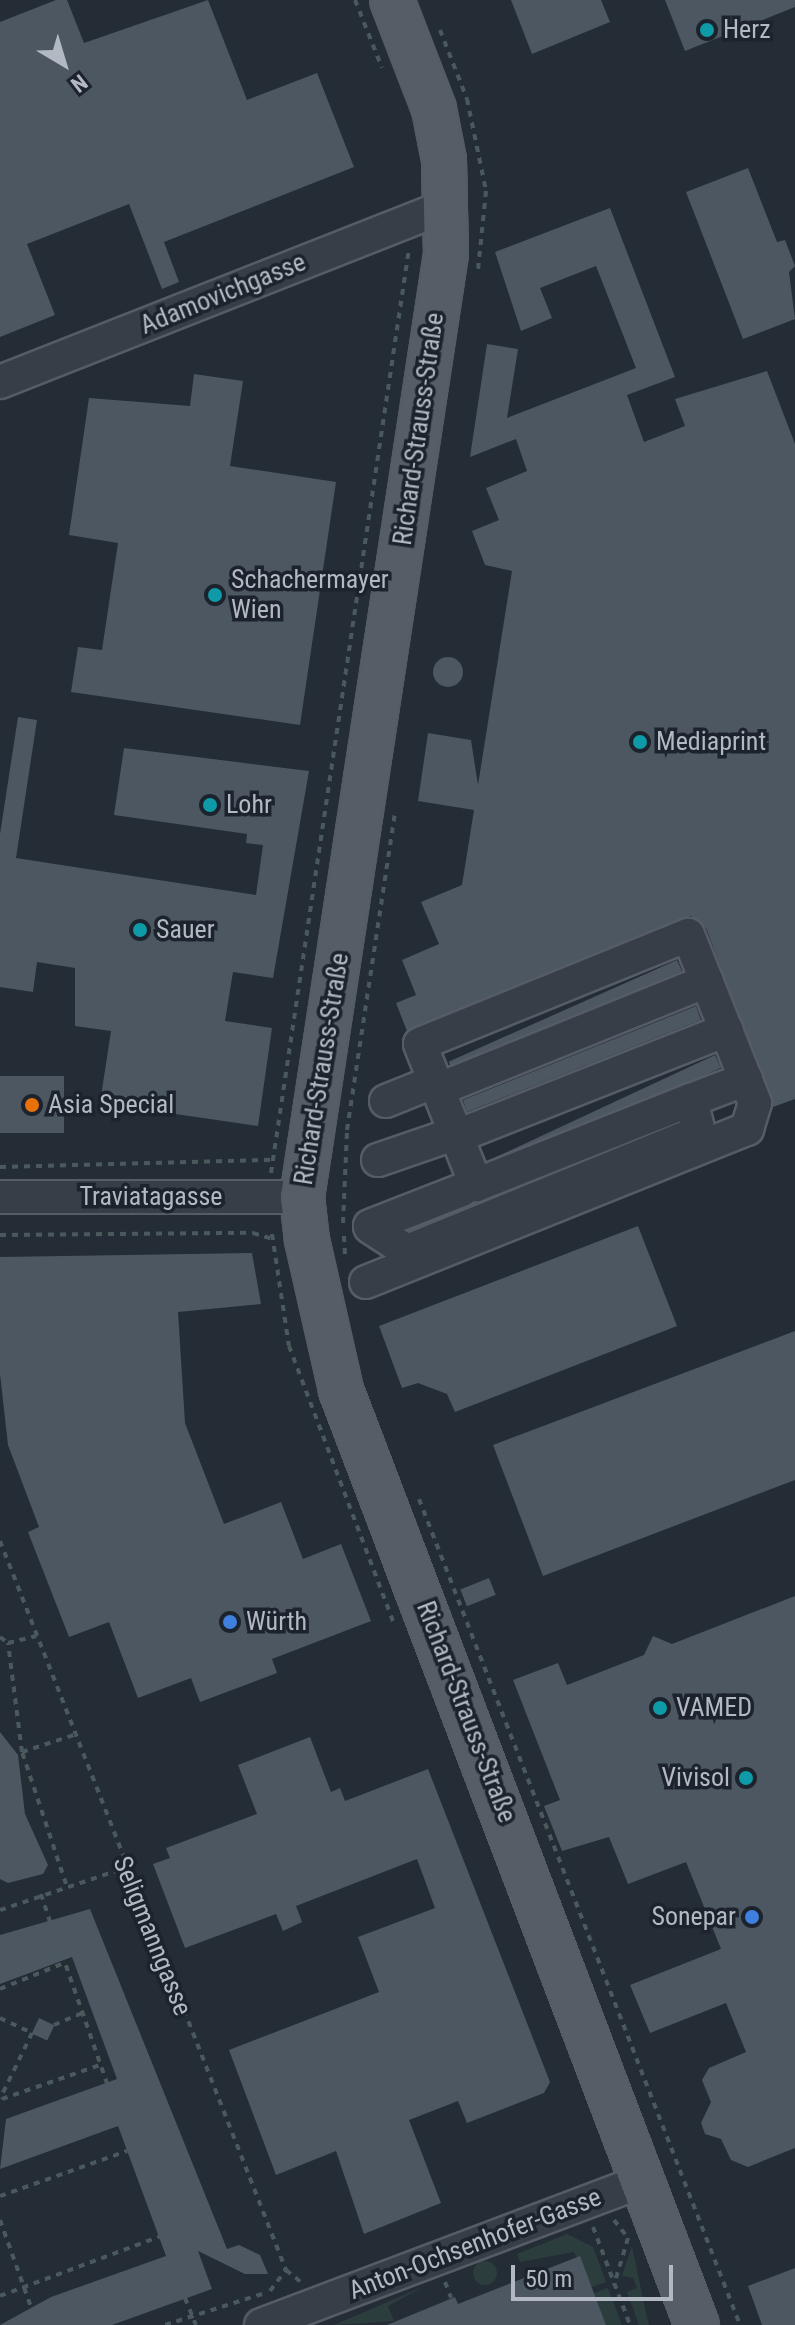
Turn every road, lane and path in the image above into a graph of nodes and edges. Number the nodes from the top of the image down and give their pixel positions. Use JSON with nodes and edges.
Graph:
{"nodes":[{"id":1,"x":355,"y":0,"type":"edge"},
{"id":2,"x":392,"y":0,"type":"edge"},
{"id":3,"x":387,"y":79,"type":"dead end"},
{"id":4,"x":430,"y":213,"type":"junction"},
{"id":5,"x":0,"y":382,"type":"edge"},
{"id":6,"x":707,"y":981,"type":"junction"},
{"id":7,"x":727,"y":1030,"type":"junction"},
{"id":8,"x":746,"y":1079,"type":"junction"},
{"id":9,"x":429,"y":1089,"type":"junction"},
{"id":10,"x":691,"y":1100,"type":"junction"},
{"id":11,"x":386,"y":1101,"type":"dead end"},
{"id":12,"x":448,"y":1137,"type":"junction"},
{"id":13,"x":273,"y":1160,"type":"junction"},
{"id":14,"x":378,"y":1160,"type":"dead end"},
{"id":15,"x":0,"y":1167,"type":"edge"},
{"id":16,"x":462,"y":1190,"type":"dead end"},
{"id":17,"x":0,"y":1197,"type":"edge"},
{"id":18,"x":286,"y":1197,"type":"junction"},
{"id":19,"x":0,"y":1235,"type":"edge"},
{"id":20,"x":366,"y":1282,"type":"dead end"},
{"id":21,"x":0,"y":1541,"type":"edge"},
{"id":22,"x":36,"y":1636,"type":"junction"},
{"id":23,"x":0,"y":1637,"type":"edge"},
{"id":24,"x":8,"y":1643,"type":"junction"},
{"id":25,"x":74,"y":1735,"type":"junction"},
{"id":26,"x":22,"y":1752,"type":"junction"},
{"id":27,"x":125,"y":1868,"type":"junction"},
{"id":28,"x":66,"y":1884,"type":"junction"},
{"id":29,"x":41,"y":1894,"type":"junction"},
{"id":30,"x":0,"y":1910,"type":"edge"},
{"id":31,"x":50,"y":1922,"type":"dead end"},
{"id":32,"x":62,"y":1954,"type":"dead end"},
{"id":33,"x":65,"y":1963,"type":"junction"},
{"id":34,"x":0,"y":1989,"type":"edge"},
{"id":35,"x":82,"y":2013,"type":"junction"},
{"id":36,"x":0,"y":2018,"type":"edge"},
{"id":37,"x":54,"y":2025,"type":"dead end"},
{"id":38,"x":100,"y":2065,"type":"junction"},
{"id":39,"x":110,"y":2092,"type":"dead end"},
{"id":40,"x":1,"y":2099,"type":"edge"},
{"id":41,"x":127,"y":2151,"type":"dead end"},
{"id":42,"x":644,"y":2180,"type":"junction"},
{"id":43,"x":0,"y":2196,"type":"edge"},
{"id":44,"x":0,"y":2220,"type":"edge"},
{"id":45,"x":159,"y":2237,"type":"dead end"},
{"id":46,"x":286,"y":2270,"type":"junction"},
{"id":47,"x":614,"y":2285,"type":"junction"},
{"id":48,"x":26,"y":2286,"type":"junction"},
{"id":49,"x":0,"y":2296,"type":"edge"},
{"id":50,"x":185,"y":2298,"type":"dead end"},
{"id":51,"x":31,"y":2307,"type":"dead end"},
{"id":52,"x":193,"y":2315,"type":"junction"},
{"id":53,"x":305,"y":2317,"type":"edge"},
{"id":54,"x":165,"y":2325,"type":"edge"},
{"id":55,"x":196,"y":2325,"type":"edge"},
{"id":56,"x":261,"y":2325,"type":"edge"},
{"id":57,"x":630,"y":2325,"type":"edge"},
{"id":58,"x":697,"y":2325,"type":"edge"}],
"edges":[{"from":1,"to":3,"type":"path"},
{"from":2,"to":4,"type":"main road","name":"Richard-Strauss-Straße"},
{"from":4,"to":5,"type":"street","name":"Adamovichgasse"},
{"from":4,"to":13,"type":"path"},
{"from":4,"to":18,"type":"main road","name":"Richard-Strauss-Straße"},
{"from":6,"to":7,"type":"street"},
{"from":6,"to":9,"type":"street"},
{"from":6,"to":9,"type":"street"},
{"from":7,"to":8,"type":"street"},
{"from":7,"to":12,"type":"street"},
{"from":8,"to":10,"type":"street"},
{"from":8,"to":20,"type":"street"},
{"from":9,"to":11,"type":"street"},
{"from":9,"to":12,"type":"street"},
{"from":10,"to":12,"type":"street"},
{"from":10,"to":16,"type":"street"},
{"from":12,"to":14,"type":"street"},
{"from":13,"to":15,"type":"path"},
{"from":13,"to":18,"type":"path"},
{"from":17,"to":18,"type":"street","name":"Traviatagasse"},
{"from":18,"to":19,"type":"path"},
{"from":18,"to":42,"type":"main road","name":"Richard-Strauss-Straße"},
{"from":21,"to":22,"type":"path","name":"Seligmanngasse"},
{"from":22,"to":24,"type":"path"},
{"from":22,"to":25,"type":"path","name":"Seligmanngasse"},
{"from":23,"to":24,"type":"path"},
{"from":24,"to":26,"type":"path"},
{"from":25,"to":26,"type":"path"},
{"from":25,"to":27,"type":"path","name":"Seligmanngasse"},
{"from":26,"to":28,"type":"path"},
{"from":27,"to":28,"type":"path"},
{"from":27,"to":46,"type":"path","name":"Seligmanngasse"},
{"from":28,"to":29,"type":"path"},
{"from":29,"to":30,"type":"path"},
{"from":29,"to":31,"type":"path"},
{"from":32,"to":33,"type":"path"},
{"from":33,"to":34,"type":"path"},
{"from":33,"to":35,"type":"path"},
{"from":35,"to":37,"type":"path"},
{"from":35,"to":38,"type":"path"},
{"from":36,"to":40,"type":"path"},
{"from":38,"to":39,"type":"path"},
{"from":38,"to":40,"type":"path"},
{"from":41,"to":43,"type":"path"},
{"from":42,"to":53,"type":"street","name":"Anton-Ochsenhofer-Gasse"},
{"from":42,"to":58,"type":"main road","name":"Richard-Strauss-Straße"},
{"from":44,"to":48,"type":"path"},
{"from":45,"to":48,"type":"path"},
{"from":46,"to":52,"type":"path"},
{"from":46,"to":53,"type":"path","name":"Seligmanngasse"},
{"from":47,"to":47,"type":"path"},
{"from":47,"to":57,"type":"path"},
{"from":48,"to":49,"type":"path"},
{"from":48,"to":51,"type":"path"},
{"from":50,"to":52,"type":"path"},
{"from":52,"to":54,"type":"path"},
{"from":52,"to":55,"type":"path"},
{"from":53,"to":56,"type":"street","name":"Anton-Ochsenhofer-Gasse"}]}
